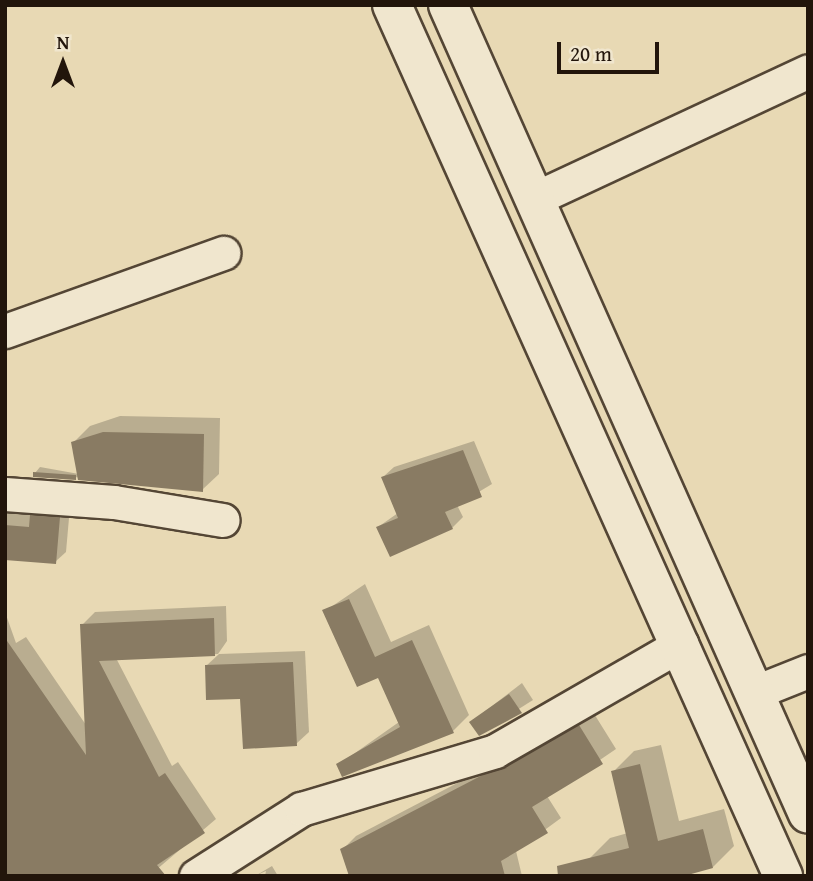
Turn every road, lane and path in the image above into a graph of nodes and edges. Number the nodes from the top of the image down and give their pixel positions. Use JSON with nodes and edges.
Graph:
{"nodes":[{"id":1,"x":392,"y":5,"type":"edge"},
{"id":2,"x":448,"y":5,"type":"edge"},
{"id":3,"x":808,"y":71,"type":"edge"},
{"id":4,"x":534,"y":199,"type":"junction"},
{"id":5,"x":223,"y":253,"type":"dead end"},
{"id":6,"x":5,"y":331,"type":"edge"},
{"id":7,"x":5,"y":494,"type":"edge"},
{"id":8,"x":223,"y":520,"type":"dead end"},
{"id":9,"x":681,"y":644,"type":"junction"},
{"id":10,"x":808,"y":671,"type":"edge"},
{"id":11,"x":753,"y":693,"type":"junction"},
{"id":12,"x":808,"y":814,"type":"edge"},
{"id":13,"x":195,"y":876,"type":"edge"},
{"id":14,"x":783,"y":876,"type":"edge"}],
"edges":[{"from":1,"to":9,"type":"street"},
{"from":2,"to":4,"type":"street"},
{"from":3,"to":4,"type":"street"},
{"from":4,"to":11,"type":"street"},
{"from":5,"to":6,"type":"street"},
{"from":7,"to":8,"type":"street"},
{"from":9,"to":13,"type":"street"},
{"from":9,"to":14,"type":"street"},
{"from":10,"to":11,"type":"street"},
{"from":11,"to":12,"type":"street"}]}
